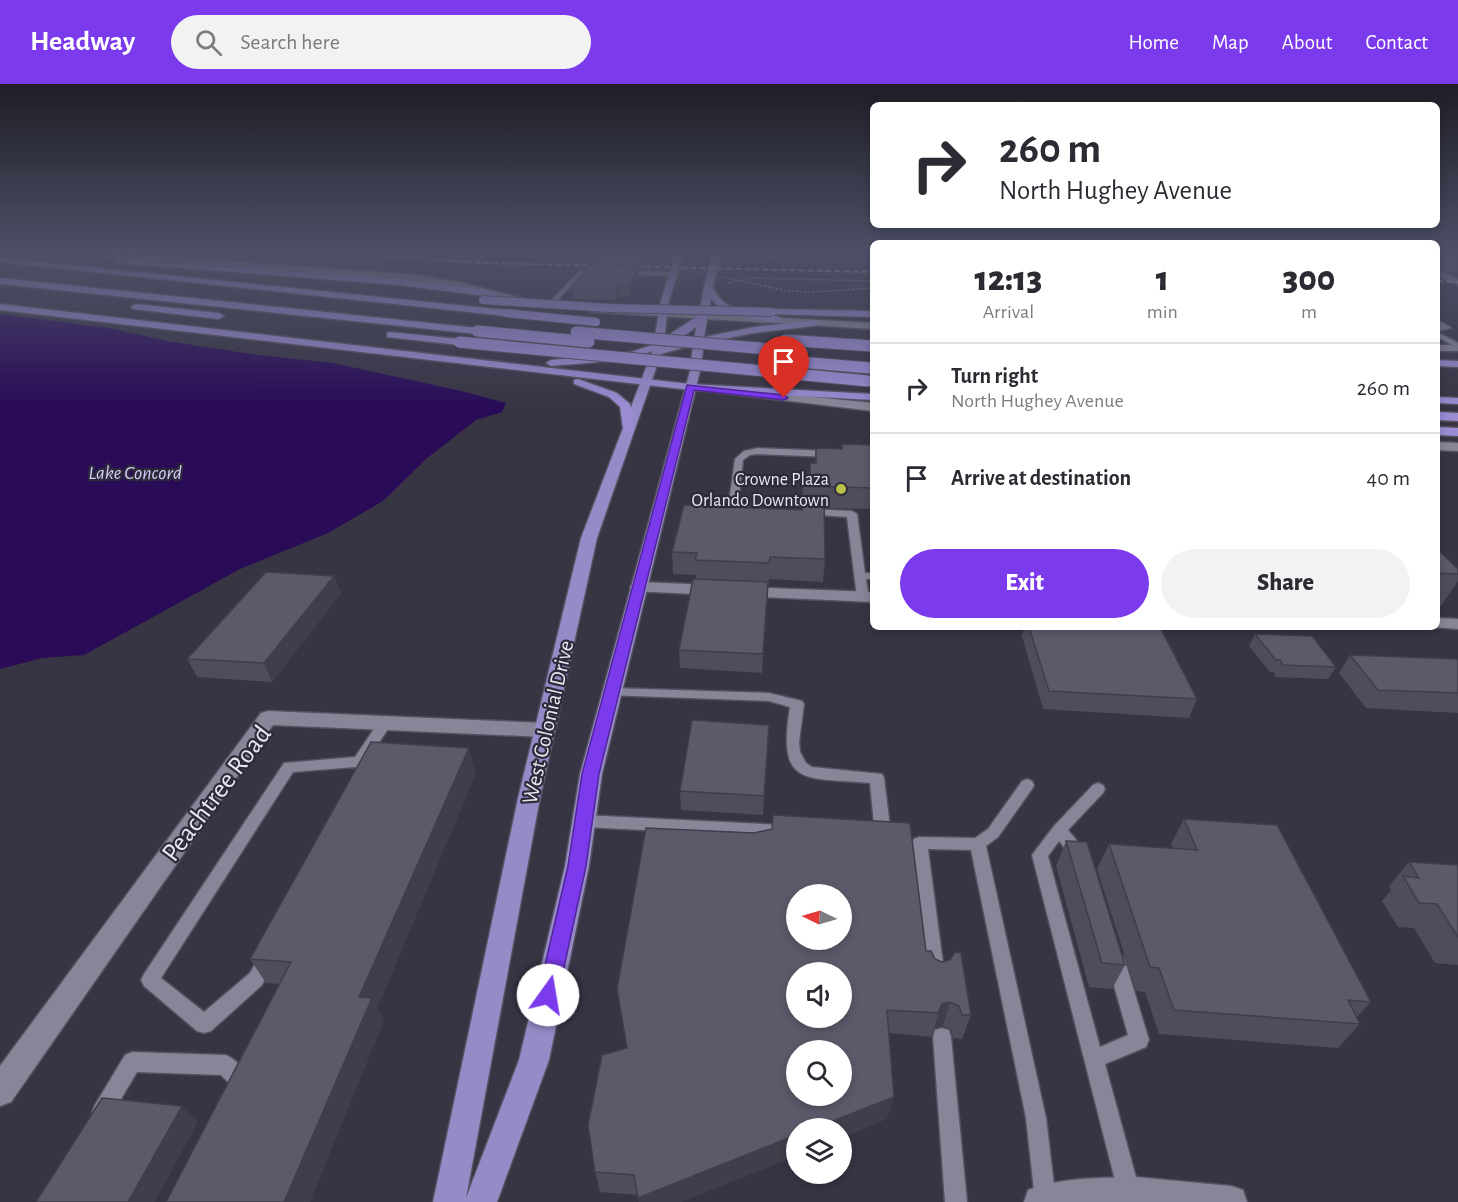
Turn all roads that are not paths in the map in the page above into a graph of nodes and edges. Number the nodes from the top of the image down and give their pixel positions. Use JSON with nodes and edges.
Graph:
{"nodes":[{"id":1,"x":221,"y":304,"type":"edge"},
{"id":2,"x":312,"y":304,"type":"edge"},
{"id":3,"x":422,"y":304,"type":"edge"},
{"id":4,"x":546,"y":304,"type":"edge"},
{"id":5,"x":554,"y":304,"type":"edge"},
{"id":6,"x":665,"y":304,"type":"edge"},
{"id":7,"x":705,"y":304,"type":"edge"},
{"id":8,"x":720,"y":304,"type":"edge"},
{"id":9,"x":550,"y":305,"type":"joint"},
{"id":10,"x":127,"y":306,"type":"dead end"},
{"id":11,"x":0,"y":308,"type":"edge"},
{"id":12,"x":870,"y":314,"type":"edge"},
{"id":13,"x":662,"y":315,"type":"junction"},
{"id":14,"x":231,"y":317,"type":"dead end"},
{"id":15,"x":702,"y":317,"type":"junction"},
{"id":16,"x":814,"y":323,"type":"junction"},
{"id":17,"x":612,"y":324,"type":"dead end"},
{"id":18,"x":1440,"y":324,"type":"edge"},
{"id":19,"x":870,"y":326,"type":"edge"},
{"id":20,"x":646,"y":327,"type":"dead end"},
{"id":21,"x":1440,"y":329,"type":"edge"},
{"id":22,"x":384,"y":334,"type":"dead end"},
{"id":23,"x":1440,"y":336,"type":"edge"},
{"id":24,"x":699,"y":339,"type":"junction"},
{"id":25,"x":870,"y":346,"type":"edge"},
{"id":26,"x":1458,"y":347,"type":"edge"},
{"id":27,"x":1440,"y":348,"type":"edge"},
{"id":28,"x":658,"y":349,"type":"junction"},
{"id":29,"x":1440,"y":363,"type":"edge"},
{"id":30,"x":1458,"y":364,"type":"edge"},
{"id":31,"x":870,"y":365,"type":"edge"},
{"id":32,"x":870,"y":365,"type":"edge"},
{"id":33,"x":505,"y":366,"type":"junction"},
{"id":34,"x":548,"y":371,"type":"junction"},
{"id":35,"x":1440,"y":374,"type":"edge"},
{"id":36,"x":1458,"y":374,"type":"edge"},
{"id":37,"x":870,"y":381,"type":"edge"},
{"id":38,"x":647,"y":382,"type":"junction"},
{"id":39,"x":690,"y":387,"type":"junction"},
{"id":40,"x":1440,"y":390,"type":"edge"},
{"id":41,"x":1458,"y":391,"type":"edge"},
{"id":42,"x":870,"y":397,"type":"edge"},
{"id":43,"x":1440,"y":400,"type":"edge"},
{"id":44,"x":1458,"y":401,"type":"edge"},
{"id":45,"x":870,"y":407,"type":"edge"},
{"id":46,"x":1440,"y":416,"type":"edge"},
{"id":47,"x":1458,"y":417,"type":"edge"},
{"id":48,"x":630,"y":429,"type":"junction"},
{"id":49,"x":1440,"y":431,"type":"edge"},
{"id":50,"x":1458,"y":432,"type":"edge"},
{"id":51,"x":1440,"y":446,"type":"edge"},
{"id":52,"x":1458,"y":447,"type":"edge"},
{"id":53,"x":839,"y":454,"type":"edge"},
{"id":54,"x":757,"y":510,"type":"edge"},
{"id":55,"x":802,"y":512,"type":"edge"},
{"id":56,"x":860,"y":576,"type":"junction"},
{"id":57,"x":870,"y":576,"type":"edge"},
{"id":58,"x":638,"y":588,"type":"junction"},
{"id":59,"x":868,"y":597,"type":"edge"},
{"id":60,"x":1440,"y":623,"type":"edge"},
{"id":61,"x":1458,"y":624,"type":"edge"},
{"id":62,"x":611,"y":692,"type":"junction"},
{"id":63,"x":385,"y":723,"type":"junction"},
{"id":64,"x":545,"y":730,"type":"junction"},
{"id":65,"x":359,"y":762,"type":"junction"},
{"id":66,"x":1027,"y":785,"type":"dead end"},
{"id":67,"x":1098,"y":789,"type":"dead end"},
{"id":68,"x":582,"y":821,"type":"junction"},
{"id":69,"x":1059,"y":830,"type":"junction"},
{"id":70,"x":802,"y":832,"type":"edge"},
{"id":71,"x":872,"y":835,"type":"edge"},
{"id":72,"x":978,"y":844,"type":"junction"},
{"id":73,"x":1089,"y":873,"type":"edge"},
{"id":74,"x":1110,"y":942,"type":"edge"},
{"id":75,"x":936,"y":976,"type":"edge"},
{"id":76,"x":942,"y":1038,"type":"dead end"},
{"id":77,"x":1094,"y":1059,"type":"junction"},
{"id":78,"x":0,"y":1091,"type":"edge"},
{"id":79,"x":231,"y":1102,"type":"edge"},
{"id":80,"x":90,"y":1132,"type":"edge"},
{"id":81,"x":1130,"y":1194,"type":"junction"},
{"id":82,"x":1043,"y":1201,"type":"edge"},
{"id":83,"x":448,"y":1202,"type":"edge"},
{"id":84,"x":481,"y":1202,"type":"edge"},
{"id":85,"x":956,"y":1202,"type":"edge"},
{"id":86,"x":1231,"y":1202,"type":"edge"}],
"edges":[{"from":1,"to":32,"type":"highway","bridge":true},
{"from":2,"to":31,"type":"highway","bridge":true},
{"from":3,"to":17,"type":"highway","bridge":true},
{"from":4,"to":9,"type":"street"},
{"from":5,"to":12,"type":"highway","bridge":true},
{"from":6,"to":13,"type":"highway","name":"West Colonial Drive"},
{"from":7,"to":15,"type":"highway"},
{"from":8,"to":16,"type":"highway"},
{"from":9,"to":13,"type":"street"},
{"from":10,"to":14,"type":"highway"},
{"from":11,"to":33,"type":"highway"},
{"from":13,"to":15,"type":"street"},
{"from":13,"to":28,"type":"highway","name":"West Colonial Drive"},
{"from":15,"to":16,"type":"street"},
{"from":15,"to":24,"type":"highway"},
{"from":15,"to":28,"type":"highway"},
{"from":16,"to":19,"type":"street"},
{"from":16,"to":24,"type":"highway"},
{"from":18,"to":21,"type":"lane"},
{"from":20,"to":25,"type":"highway","bridge":true},
{"from":22,"to":37,"type":"highway","bridge":true},
{"from":23,"to":26,"type":"lane"},
{"from":24,"to":28,"type":"highway"},
{"from":24,"to":39,"type":"highway"},
{"from":26,"to":27,"type":"street"},
{"from":28,"to":33,"type":"highway"},
{"from":28,"to":38,"type":"highway","name":"West Colonial Drive"},
{"from":29,"to":30,"type":"highway"},
{"from":33,"to":34,"type":"highway"},
{"from":34,"to":38,"type":"highway"},
{"from":34,"to":48,"type":"highway"},
{"from":35,"to":36,"type":"highway"},
{"from":38,"to":39,"type":"highway"},
{"from":38,"to":48,"type":"highway","name":"West Colonial Drive"},
{"from":39,"to":42,"type":"highway"},
{"from":39,"to":45,"type":"street"},
{"from":39,"to":58,"type":"highway"},
{"from":40,"to":41,"type":"highway"},
{"from":43,"to":44,"type":"highway"},
{"from":46,"to":47,"type":"highway"},
{"from":48,"to":64,"type":"highway","name":"West Colonial Drive"},
{"from":49,"to":50,"type":"highway"},
{"from":51,"to":52,"type":"street"},
{"from":53,"to":54,"type":"lane"},
{"from":55,"to":56,"type":"lane"},
{"from":56,"to":57,"type":"lane"},
{"from":56,"to":59,"type":"lane"},
{"from":58,"to":59,"type":"street"},
{"from":58,"to":62,"type":"highway"},
{"from":60,"to":61,"type":"street"},
{"from":62,"to":68,"type":"highway"},
{"from":62,"to":71,"type":"lane"},
{"from":63,"to":64,"type":"street","name":"Peachtree Road"},
{"from":63,"to":65,"type":"lane"},
{"from":63,"to":78,"type":"street","name":"Peachtree Road"},
{"from":64,"to":83,"type":"highway","name":"West Colonial Drive"},
{"from":65,"to":65,"type":"lane"},
{"from":66,"to":72,"type":"lane"},
{"from":67,"to":69,"type":"lane"},
{"from":68,"to":70,"type":"lane"},
{"from":68,"to":84,"type":"highway"},
{"from":69,"to":73,"type":"lane"},
{"from":69,"to":77,"type":"lane"},
{"from":72,"to":75,"type":"lane"},
{"from":72,"to":82,"type":"lane"},
{"from":74,"to":77,"type":"lane"},
{"from":76,"to":85,"type":"lane"},
{"from":77,"to":81,"type":"lane"},
{"from":79,"to":80,"type":"lane"},
{"from":81,"to":82,"type":"street"},
{"from":81,"to":86,"type":"street"}]}
